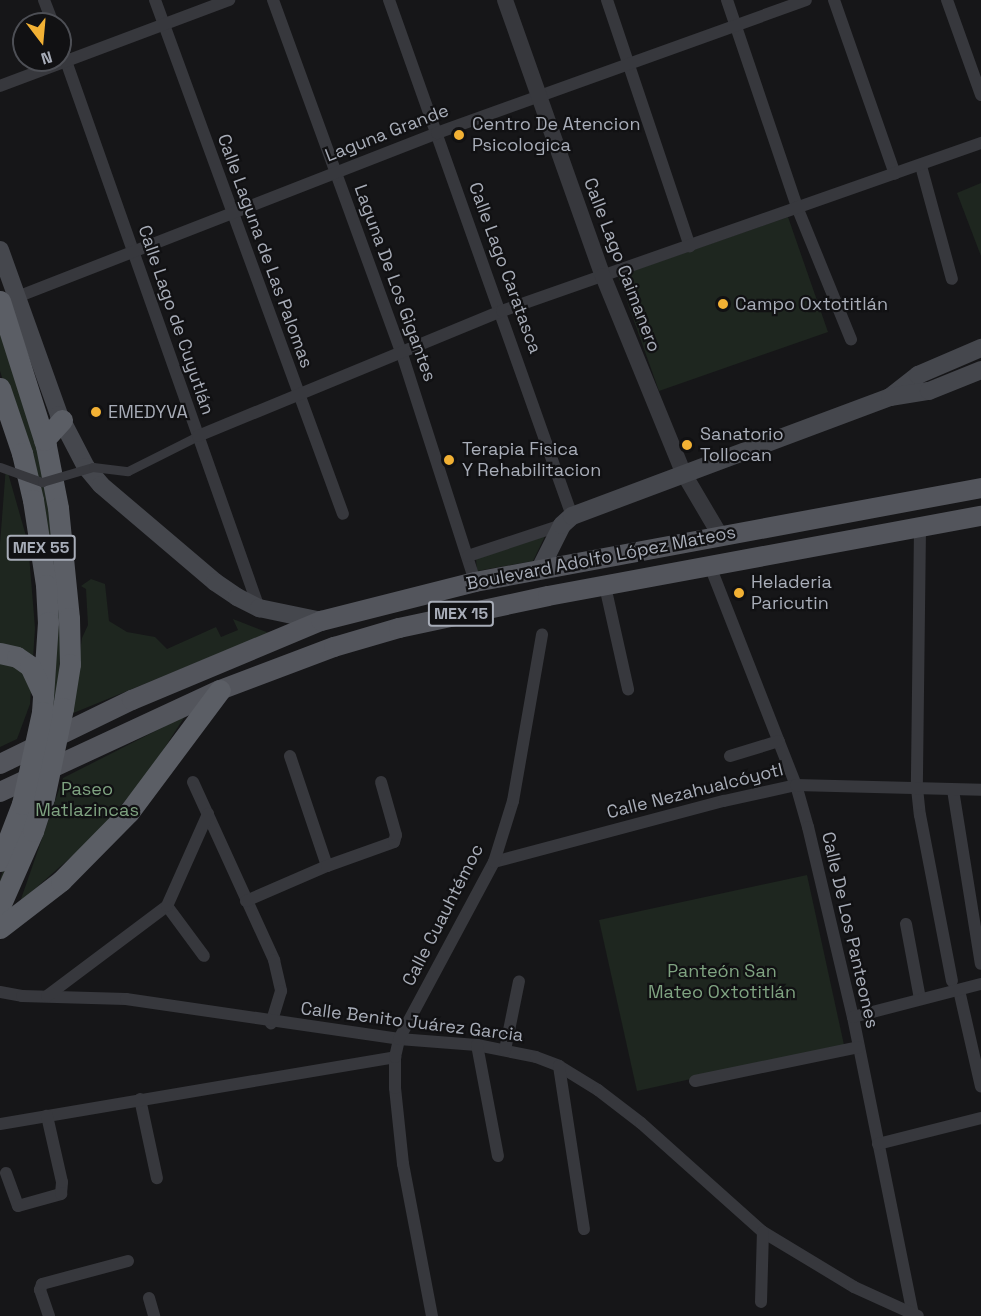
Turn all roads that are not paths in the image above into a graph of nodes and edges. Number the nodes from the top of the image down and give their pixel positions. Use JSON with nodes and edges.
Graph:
{"nodes":[{"id":1,"x":155,"y":0,"type":"edge"},
{"id":2,"x":229,"y":0,"type":"edge"},
{"id":3,"x":273,"y":0,"type":"edge"},
{"id":4,"x":389,"y":0,"type":"edge"},
{"id":5,"x":505,"y":0,"type":"edge"},
{"id":6,"x":607,"y":0,"type":"edge"},
{"id":7,"x":727,"y":0,"type":"edge"},
{"id":8,"x":806,"y":0,"type":"edge"},
{"id":9,"x":834,"y":0,"type":"edge"},
{"id":10,"x":947,"y":0,"type":"edge"},
{"id":11,"x":164,"y":25,"type":"junction"},
{"id":12,"x":735,"y":25,"type":"junction"},
{"id":13,"x":72,"y":60,"type":"edge"},
{"id":14,"x":629,"y":63,"type":"junction"},
{"id":15,"x":38,"y":72,"type":"edge"},
{"id":16,"x":70,"y":72,"type":"edge"},
{"id":17,"x":0,"y":86,"type":"edge"},
{"id":18,"x":981,"y":95,"type":"edge"},
{"id":19,"x":538,"y":97,"type":"junction"},
{"id":20,"x":437,"y":133,"type":"junction"},
{"id":21,"x":981,"y":143,"type":"edge"},
{"id":22,"x":921,"y":166,"type":"junction"},
{"id":23,"x":335,"y":172,"type":"junction"},
{"id":24,"x":895,"y":174,"type":"junction"},
{"id":25,"x":797,"y":207,"type":"junction"},
{"id":26,"x":232,"y":213,"type":"junction"},
{"id":27,"x":690,"y":246,"type":"junction"},
{"id":28,"x":0,"y":250,"type":"edge"},
{"id":29,"x":133,"y":251,"type":"junction"},
{"id":30,"x":603,"y":276,"type":"junction"},
{"id":31,"x":952,"y":279,"type":"dead end"},
{"id":32,"x":9,"y":299,"type":"edge"},
{"id":33,"x":502,"y":311,"type":"junction"},
{"id":34,"x":851,"y":339,"type":"dead end"},
{"id":35,"x":981,"y":348,"type":"edge"},
{"id":36,"x":402,"y":354,"type":"junction"},
{"id":37,"x":981,"y":370,"type":"edge"},
{"id":38,"x":0,"y":388,"type":"edge"},
{"id":39,"x":298,"y":396,"type":"junction"},
{"id":40,"x":890,"y":397,"type":"junction"},
{"id":41,"x":62,"y":420,"type":"junction"},
{"id":42,"x":198,"y":436,"type":"junction"},
{"id":43,"x":44,"y":441,"type":"junction"},
{"id":44,"x":0,"y":467,"type":"edge"},
{"id":45,"x":684,"y":474,"type":"junction"},
{"id":46,"x":981,"y":488,"type":"edge"},
{"id":47,"x":343,"y":514,"type":"dead end"},
{"id":48,"x":981,"y":516,"type":"edge"},
{"id":49,"x":567,"y":520,"type":"junction"},
{"id":50,"x":920,"y":528,"type":"junction"},
{"id":51,"x":720,"y":536,"type":"junction"},
{"id":52,"x":468,"y":556,"type":"junction"},
{"id":53,"x":710,"y":566,"type":"junction"},
{"id":54,"x":540,"y":569,"type":"junction"},
{"id":55,"x":474,"y":582,"type":"junction"},
{"id":56,"x":604,"y":586,"type":"junction"},
{"id":57,"x":259,"y":608,"type":"junction"},
{"id":58,"x":321,"y":621,"type":"junction"},
{"id":59,"x":542,"y":635,"type":"dead end"},
{"id":60,"x":0,"y":653,"type":"edge"},
{"id":61,"x":628,"y":688,"type":"dead end"},
{"id":62,"x":220,"y":690,"type":"junction"},
{"id":63,"x":43,"y":704,"type":"junction"},
{"id":64,"x":779,"y":741,"type":"junction"},
{"id":65,"x":290,"y":756,"type":"dead end"},
{"id":66,"x":730,"y":756,"type":"dead end"},
{"id":67,"x":0,"y":764,"type":"edge"},
{"id":68,"x":193,"y":782,"type":"dead end"},
{"id":69,"x":381,"y":782,"type":"dead end"},
{"id":70,"x":796,"y":785,"type":"junction"},
{"id":71,"x":917,"y":788,"type":"junction"},
{"id":72,"x":952,"y":790,"type":"junction"},
{"id":73,"x":981,"y":790,"type":"edge"},
{"id":74,"x":0,"y":792,"type":"edge"},
{"id":75,"x":18,"y":813,"type":"junction"},
{"id":76,"x":208,"y":814,"type":"junction"},
{"id":77,"x":0,"y":839,"type":"edge"},
{"id":78,"x":0,"y":861,"type":"edge"},
{"id":79,"x":494,"y":862,"type":"junction"},
{"id":80,"x":327,"y":866,"type":"junction"},
{"id":81,"x":246,"y":901,"type":"junction"},
{"id":82,"x":0,"y":906,"type":"edge"},
{"id":83,"x":167,"y":906,"type":"junction"},
{"id":84,"x":906,"y":924,"type":"dead end"},
{"id":85,"x":0,"y":928,"type":"edge"},
{"id":86,"x":204,"y":956,"type":"dead end"},
{"id":87,"x":981,"y":964,"type":"edge"},
{"id":88,"x":519,"y":981,"type":"dead end"},
{"id":89,"x":981,"y":984,"type":"edge"},
{"id":90,"x":956,"y":985,"type":"junction"},
{"id":91,"x":0,"y":992,"type":"edge"},
{"id":92,"x":47,"y":996,"type":"junction"},
{"id":93,"x":920,"y":999,"type":"junction"},
{"id":94,"x":853,"y":1017,"type":"junction"},
{"id":95,"x":271,"y":1023,"type":"junction"},
{"id":96,"x":399,"y":1040,"type":"junction"},
{"id":97,"x":477,"y":1045,"type":"junction"},
{"id":98,"x":859,"y":1047,"type":"junction"},
{"id":99,"x":505,"y":1050,"type":"junction"},
{"id":100,"x":395,"y":1057,"type":"junction"},
{"id":101,"x":559,"y":1066,"type":"junction"},
{"id":102,"x":695,"y":1081,"type":"dead end"},
{"id":103,"x":981,"y":1087,"type":"edge"},
{"id":104,"x":140,"y":1099,"type":"junction"},
{"id":105,"x":47,"y":1116,"type":"junction"},
{"id":106,"x":981,"y":1118,"type":"edge"},
{"id":107,"x":0,"y":1124,"type":"edge"},
{"id":108,"x":878,"y":1144,"type":"junction"},
{"id":109,"x":498,"y":1156,"type":"dead end"},
{"id":110,"x":6,"y":1173,"type":"dead end"},
{"id":111,"x":157,"y":1178,"type":"dead end"},
{"id":112,"x":584,"y":1229,"type":"dead end"},
{"id":113,"x":763,"y":1232,"type":"junction"},
{"id":114,"x":128,"y":1261,"type":"dead end"},
{"id":115,"x":149,"y":1298,"type":"dead end"},
{"id":116,"x":760,"y":1302,"type":"dead end"},
{"id":117,"x":916,"y":1315,"type":"edge"},
{"id":118,"x":49,"y":1316,"type":"edge"},
{"id":119,"x":154,"y":1316,"type":"edge"},
{"id":120,"x":432,"y":1316,"type":"edge"}],
"edges":[{"from":1,"to":11,"type":"street","name":"Calle Laguna de Las Palomas"},
{"from":2,"to":11,"type":"street"},
{"from":3,"to":23,"type":"street","name":"Laguna De Los Gigantes"},
{"from":4,"to":20,"type":"street","name":"Calle Lago Caratasca"},
{"from":5,"to":19,"type":"street","name":"Calle Lago Caimanero"},
{"from":6,"to":14,"type":"street"},
{"from":7,"to":12,"type":"street"},
{"from":8,"to":12,"type":"street","name":"Laguna Grande"},
{"from":9,"to":24,"type":"street"},
{"from":10,"to":18,"type":"street"},
{"from":11,"to":13,"type":"street"},
{"from":11,"to":26,"type":"street","name":"Calle Laguna de Las Palomas"},
{"from":12,"to":14,"type":"street","name":"Laguna Grande"},
{"from":12,"to":25,"type":"street"},
{"from":14,"to":19,"type":"street","name":"Laguna Grande"},
{"from":14,"to":27,"type":"street"},
{"from":15,"to":17,"type":"street"},
{"from":16,"to":29,"type":"street","name":"Calle Lago de Cuyutlán"},
{"from":19,"to":20,"type":"street","name":"Laguna Grande"},
{"from":19,"to":30,"type":"street","name":"Calle Lago Caimanero"},
{"from":20,"to":23,"type":"street","name":"Laguna Grande"},
{"from":20,"to":33,"type":"street","name":"Calle Lago Caratasca"},
{"from":21,"to":22,"type":"street"},
{"from":22,"to":24,"type":"street"},
{"from":22,"to":31,"type":"street"},
{"from":23,"to":26,"type":"street","name":"Laguna Grande"},
{"from":23,"to":36,"type":"street","name":"Laguna De Los Gigantes"},
{"from":24,"to":25,"type":"street"},
{"from":25,"to":27,"type":"street"},
{"from":25,"to":34,"type":"street"},
{"from":26,"to":29,"type":"street","name":"Laguna Grande"},
{"from":26,"to":39,"type":"street","name":"Calle Laguna de Las Palomas"},
{"from":27,"to":30,"type":"street"},
{"from":28,"to":32,"type":"main road"},
{"from":29,"to":32,"type":"street","name":"Laguna Grande"},
{"from":29,"to":42,"type":"street","name":"Calle Lago de Cuyutlán"},
{"from":30,"to":33,"type":"street"},
{"from":30,"to":45,"type":"street","name":"Calle Lago Caimanero"},
{"from":32,"to":41,"type":"main road"},
{"from":32,"to":43,"type":"highway","number":"MEX 55"},
{"from":33,"to":36,"type":"street"},
{"from":33,"to":49,"type":"street","name":"Calle Lago Caratasca"},
{"from":35,"to":40,"type":"main road"},
{"from":36,"to":39,"type":"street"},
{"from":36,"to":52,"type":"street","name":"Laguna De Los Gigantes"},
{"from":37,"to":40,"type":"main road"},
{"from":38,"to":63,"type":"highway","number":"MEX 55"},
{"from":39,"to":42,"type":"street"},
{"from":39,"to":47,"type":"street","name":"Calle Laguna de Las Palomas"},
{"from":40,"to":45,"type":"main road"},
{"from":41,"to":43,"type":"highway"},
{"from":41,"to":57,"type":"main road"},
{"from":42,"to":44,"type":"street","bridge":true},
{"from":42,"to":57,"type":"street","name":"Calle Lago de Cuyutlán"},
{"from":43,"to":82,"type":"highway","number":"MEX 55","bridge":true},
{"from":45,"to":49,"type":"main road"},
{"from":45,"to":51,"type":"street","name":"Calle Lago Caimanero"},
{"from":46,"to":51,"type":"main road","name":"Boulevard Adolfo López Mateos","number":"MEX 15"},
{"from":48,"to":50,"type":"main road","name":"Boulevard Adolfo López Mateos","number":"MEX 15"},
{"from":49,"to":52,"type":"street"},
{"from":49,"to":54,"type":"main road"},
{"from":50,"to":53,"type":"main road","name":"Boulevard Adolfo López Mateos","number":"MEX 15"},
{"from":50,"to":71,"type":"street"},
{"from":51,"to":54,"type":"main road","name":"Boulevard Adolfo López Mateos","number":"MEX 15"},
{"from":52,"to":55,"type":"street","name":"Laguna De Los Gigantes"},
{"from":53,"to":56,"type":"main road","name":"Boulevard Adolfo López Mateos","number":"MEX 15"},
{"from":53,"to":64,"type":"street","name":"Calle De Los Panteones"},
{"from":54,"to":55,"type":"main road","name":"Boulevard Adolfo López Mateos","number":"MEX 15"},
{"from":55,"to":58,"type":"main road","name":"Boulevard Adolfo López Mateos","number":"MEX 15"},
{"from":56,"to":61,"type":"street"},
{"from":56,"to":62,"type":"main road","name":"Boulevard Adolfo López Mateos","number":"MEX 15"},
{"from":57,"to":58,"type":"main road"},
{"from":58,"to":67,"type":"main road","name":"Boulevard Adolfo López Mateos","number":"MEX 15"},
{"from":59,"to":79,"type":"street","name":"Calle Cuauhtémoc"},
{"from":60,"to":63,"type":"highway"},
{"from":62,"to":74,"type":"main road","name":"Boulevard Adolfo López Mateos","number":"MEX 15"},
{"from":62,"to":85,"type":"highway"},
{"from":63,"to":75,"type":"highway","number":"MEX 55","bridge":true},
{"from":64,"to":66,"type":"street"},
{"from":64,"to":70,"type":"street","name":"Calle De Los Panteones"},
{"from":65,"to":80,"type":"street"},
{"from":68,"to":76,"type":"street"},
{"from":69,"to":80,"type":"street"},
{"from":70,"to":71,"type":"street","name":"Calle Nezahualcóyotl"},
{"from":70,"to":79,"type":"street","name":"Calle Nezahualcóyotl"},
{"from":70,"to":94,"type":"street","name":"Calle De Los Panteones"},
{"from":71,"to":72,"type":"street","name":"Calle Nezahualcóyotl"},
{"from":71,"to":90,"type":"street"},
{"from":72,"to":73,"type":"street","name":"Calle Nezahualcóyotl"},
{"from":72,"to":87,"type":"street"},
{"from":75,"to":77,"type":"highway"},
{"from":75,"to":78,"type":"highway","number":"MEX 55"},
{"from":76,"to":81,"type":"street"},
{"from":76,"to":83,"type":"street"},
{"from":79,"to":96,"type":"street","name":"Calle Cuauhtémoc"},
{"from":80,"to":81,"type":"street"},
{"from":81,"to":95,"type":"street"},
{"from":83,"to":86,"type":"street"},
{"from":83,"to":92,"type":"street"},
{"from":84,"to":93,"type":"street"},
{"from":88,"to":99,"type":"street"},
{"from":89,"to":90,"type":"street"},
{"from":90,"to":93,"type":"street"},
{"from":90,"to":103,"type":"street"},
{"from":91,"to":92,"type":"street","name":"Calle Benito Juárez Garcia"},
{"from":92,"to":95,"type":"street","name":"Calle Benito Juárez Garcia"},
{"from":93,"to":94,"type":"street"},
{"from":94,"to":98,"type":"street","name":"Calle De Los Panteones"},
{"from":95,"to":96,"type":"street","name":"Calle Benito Juárez Garcia"},
{"from":96,"to":97,"type":"street","name":"Calle Benito Juárez Garcia"},
{"from":96,"to":100,"type":"street","name":"Calle Cuauhtémoc"},
{"from":97,"to":99,"type":"street","name":"Calle Benito Juárez Garcia"},
{"from":97,"to":109,"type":"street"},
{"from":98,"to":102,"type":"street"},
{"from":98,"to":108,"type":"street","name":"Calle De Los Panteones"},
{"from":99,"to":101,"type":"street","name":"Calle Benito Juárez Garcia"},
{"from":100,"to":104,"type":"street"},
{"from":100,"to":120,"type":"street","name":"Calle Cuauhtémoc"},
{"from":101,"to":112,"type":"street"},
{"from":101,"to":113,"type":"street","name":"Calle Benito Juárez Garcia"},
{"from":104,"to":105,"type":"street"},
{"from":104,"to":111,"type":"street"},
{"from":105,"to":107,"type":"street"},
{"from":105,"to":110,"type":"street"},
{"from":106,"to":108,"type":"street"},
{"from":108,"to":117,"type":"street","name":"Calle De Los Panteones"},
{"from":113,"to":116,"type":"street"},
{"from":113,"to":117,"type":"street","name":"Calle Benito Juárez Garcia"},
{"from":114,"to":118,"type":"street"},
{"from":115,"to":119,"type":"street"}]}
